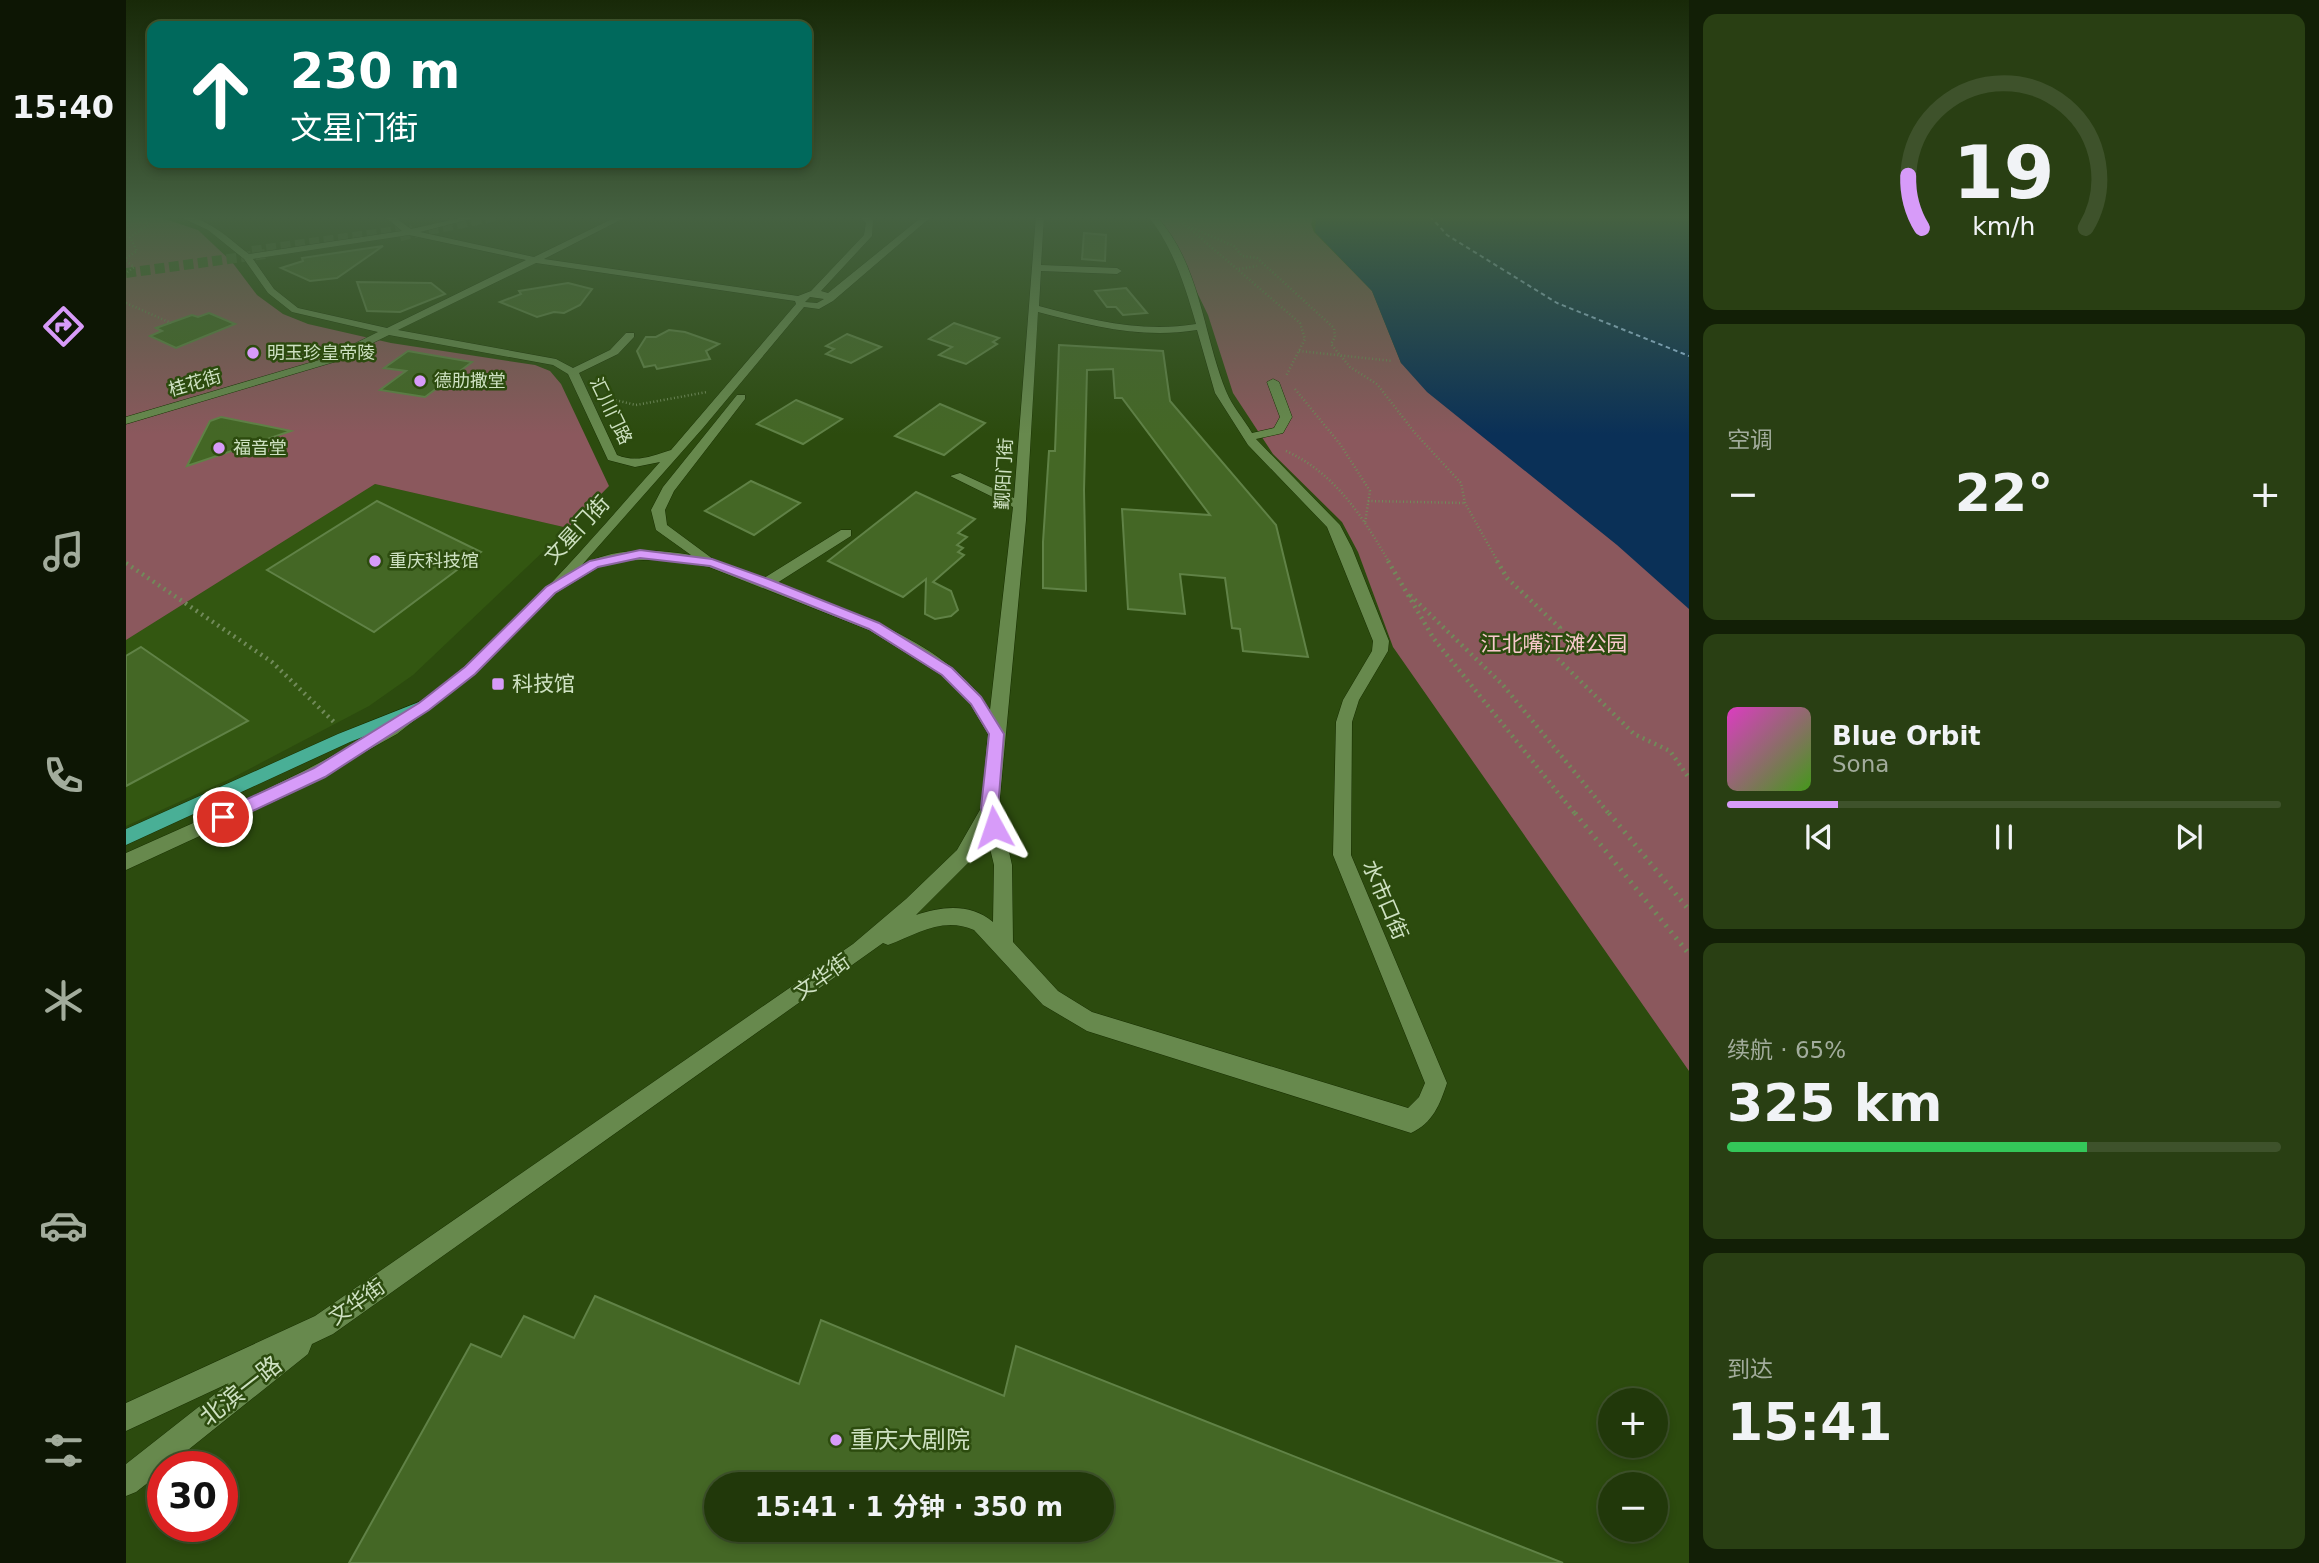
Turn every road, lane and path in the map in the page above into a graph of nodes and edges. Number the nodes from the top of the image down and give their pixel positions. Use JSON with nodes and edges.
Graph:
{"nodes":[{"id":1,"x":270,"y":289,"type":"edge"},
{"id":2,"x":477,"y":289,"type":"edge"},
{"id":3,"x":741,"y":289,"type":"edge"},
{"id":4,"x":816,"y":289,"type":"edge"},
{"id":5,"x":839,"y":289,"type":"edge"},
{"id":6,"x":1035,"y":289,"type":"edge"},
{"id":7,"x":1191,"y":289,"type":"edge"},
{"id":8,"x":1261,"y":289,"type":"edge"},
{"id":9,"x":1291,"y":289,"type":"edge"},
{"id":10,"x":806,"y":299,"type":"junction"},
{"id":11,"x":126,"y":303,"type":"edge"},
{"id":12,"x":1034,"y":308,"type":"junction"},
{"id":13,"x":171,"y":323,"type":"dead end"},
{"id":14,"x":1203,"y":326,"type":"junction"},
{"id":15,"x":390,"y":332,"type":"junction"},
{"id":16,"x":630,"y":335,"type":"dead end"},
{"id":17,"x":1299,"y":351,"type":"junction"},
{"id":18,"x":1341,"y":356,"type":"junction"},
{"id":19,"x":1393,"y":361,"type":"dead end"},
{"id":20,"x":573,"y":372,"type":"junction"},
{"id":21,"x":1279,"y":381,"type":"joint"},
{"id":22,"x":1292,"y":386,"type":"dead end"},
{"id":23,"x":582,"y":393,"type":"junction"},
{"id":24,"x":729,"y":393,"type":"junction"},
{"id":25,"x":126,"y":421,"type":"edge"},
{"id":26,"x":1251,"y":441,"type":"junction"},
{"id":27,"x":676,"y":452,"type":"junction"},
{"id":28,"x":956,"y":477,"type":"dead end"},
{"id":29,"x":1368,"y":501,"type":"junction"},
{"id":30,"x":1465,"y":503,"type":"junction"},
{"id":31,"x":1019,"y":505,"type":"junction"},
{"id":32,"x":1365,"y":524,"type":"junction"},
{"id":33,"x":846,"y":533,"type":"dead end"},
{"id":34,"x":126,"y":563,"type":"edge"},
{"id":35,"x":712,"y":563,"type":"junction"},
{"id":36,"x":766,"y":583,"type":"junction"},
{"id":37,"x":551,"y":590,"type":"junction"},
{"id":38,"x":1407,"y":592,"type":"junction"},
{"id":39,"x":424,"y":706,"type":"junction"},
{"id":40,"x":337,"y":724,"type":"dead end"},
{"id":41,"x":996,"y":734,"type":"junction"},
{"id":42,"x":1689,"y":778,"type":"edge"},
{"id":43,"x":989,"y":808,"type":"junction"},
{"id":44,"x":126,"y":837,"type":"edge"},
{"id":45,"x":126,"y":862,"type":"edge"},
{"id":46,"x":1689,"y":910,"type":"edge"},
{"id":47,"x":1003,"y":944,"type":"junction"},
{"id":48,"x":860,"y":950,"type":"junction"},
{"id":49,"x":1689,"y":954,"type":"edge"},
{"id":50,"x":324,"y":1325,"type":"junction"},
{"id":51,"x":126,"y":1418,"type":"edge"},
{"id":52,"x":126,"y":1482,"type":"edge"}],
"edges":[{"from":1,"to":15,"type":"street","name":"汇川门路"},
{"from":2,"to":15,"type":"street","name":"桂花街"},
{"from":3,"to":10,"type":"street"},
{"from":4,"to":10,"type":"street"},
{"from":5,"to":10,"type":"street"},
{"from":6,"to":12,"type":"street","name":"觐阳门街"},
{"from":7,"to":14,"type":"street","name":"水市口街"},
{"from":8,"to":17,"type":"path"},
{"from":9,"to":18,"type":"path"},
{"from":10,"to":24,"type":"street","name":"文星门街"},
{"from":10,"to":35,"type":"street"},
{"from":11,"to":13,"type":"path"},
{"from":12,"to":14,"type":"street"},
{"from":12,"to":31,"type":"street","name":"觐阳门街"},
{"from":14,"to":26,"type":"street","name":"水市口街"},
{"from":15,"to":20,"type":"street","name":"汇川门路"},
{"from":15,"to":25,"type":"street","name":"桂花街"},
{"from":16,"to":20,"type":"street"},
{"from":17,"to":18,"type":"path"},
{"from":17,"to":21,"type":"path"},
{"from":18,"to":19,"type":"path"},
{"from":18,"to":30,"type":"path"},
{"from":20,"to":23,"type":"street","name":"汇川门路"},
{"from":21,"to":26,"type":"street"},
{"from":22,"to":29,"type":"path"},
{"from":23,"to":24,"type":"path"},
{"from":23,"to":27,"type":"street","name":"汇川门路"},
{"from":24,"to":27,"type":"street","name":"文星门街"},
{"from":26,"to":32,"type":"path"},
{"from":26,"to":47,"type":"street","name":"水市口街"},
{"from":27,"to":37,"type":"street","name":"文星门街"},
{"from":28,"to":31,"type":"street"},
{"from":29,"to":30,"type":"path"},
{"from":29,"to":32,"type":"path"},
{"from":30,"to":42,"type":"path"},
{"from":31,"to":41,"type":"street","name":"觐阳门街"},
{"from":32,"to":38,"type":"path"},
{"from":33,"to":36,"type":"street"},
{"from":34,"to":40,"type":"path"},
{"from":35,"to":36,"type":"street"},
{"from":35,"to":37,"type":"street"},
{"from":36,"to":41,"type":"street"},
{"from":37,"to":39,"type":"street","name":"文星门街"},
{"from":38,"to":46,"type":"path"},
{"from":38,"to":49,"type":"path"},
{"from":39,"to":44,"type":"main road"},
{"from":39,"to":45,"type":"street","name":"文星门街"},
{"from":41,"to":43,"type":"street","name":"文华街"},
{"from":43,"to":47,"type":"street"},
{"from":43,"to":48,"type":"street","name":"文华街"},
{"from":47,"to":48,"type":"street"},
{"from":48,"to":50,"type":"street","name":"文华街"},
{"from":50,"to":51,"type":"street","name":"文华街"},
{"from":50,"to":52,"type":"street","name":"北滨一路"}]}
